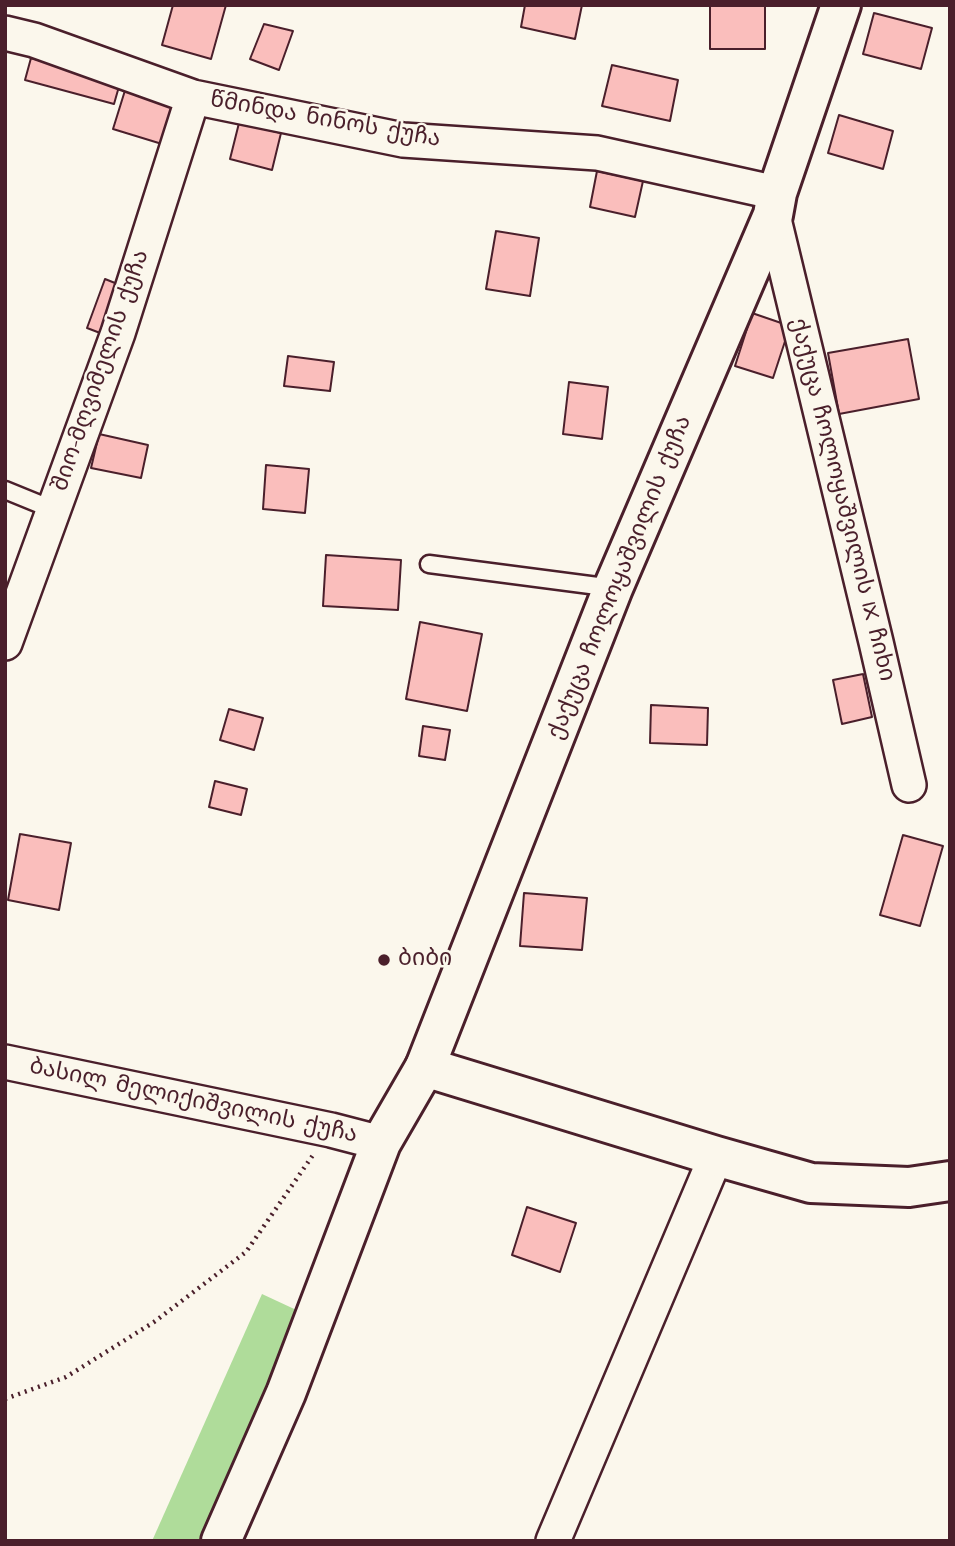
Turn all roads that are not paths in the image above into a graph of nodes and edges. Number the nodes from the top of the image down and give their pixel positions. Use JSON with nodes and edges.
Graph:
{"nodes":[{"id":1,"x":841,"y":5,"type":"edge"},
{"id":2,"x":5,"y":33,"type":"edge"},
{"id":3,"x":193,"y":97,"type":"junction"},
{"id":4,"x":775,"y":204,"type":"junction"},
{"id":5,"x":5,"y":490,"type":"edge"},
{"id":6,"x":54,"y":510,"type":"junction"},
{"id":7,"x":429,"y":564,"type":"dead end"},
{"id":8,"x":613,"y":589,"type":"junction"},
{"id":9,"x":5,"y":643,"type":"edge"},
{"id":10,"x":908,"y":785,"type":"dead end"},
{"id":11,"x":5,"y":1062,"type":"edge"},
{"id":12,"x":425,"y":1066,"type":"junction"},
{"id":13,"x":381,"y":1143,"type":"junction"},
{"id":14,"x":716,"y":1156,"type":"junction"},
{"id":15,"x":950,"y":1181,"type":"edge"},
{"id":16,"x":221,"y":1541,"type":"edge"},
{"id":17,"x":553,"y":1541,"type":"edge"}],
"edges":[{"from":1,"to":4,"type":"street","name":"ქაქუცა ჩოლოყაშვილის ქუჩა"},
{"from":2,"to":3,"type":"street","name":"წმინდა ნინოს ქუჩა"},
{"from":3,"to":4,"type":"street","name":"წმინდა ნინოს ქუჩა"},
{"from":3,"to":6,"type":"street","name":"შიო-მღვიმელის ქუჩა"},
{"from":4,"to":8,"type":"street","name":"ქაქუცა ჩოლოყაშვილის ქუჩა"},
{"from":4,"to":10,"type":"street","name":"ქაქუცა ჩოლოყაშვილის IX ჩიხი"},
{"from":5,"to":6,"type":"lane"},
{"from":6,"to":9,"type":"street","name":"შიო-მღვიმელის ქუჩა"},
{"from":7,"to":8,"type":"lane"},
{"from":8,"to":12,"type":"street","name":"ქაქუცა ჩოლოყაშვილის ქუჩა"},
{"from":11,"to":13,"type":"street","name":"ბასილ მელიქიშვილის ქუჩა"},
{"from":12,"to":13,"type":"street","name":"ქაქუცა ჩოლოყაშვილის ქუჩა"},
{"from":12,"to":14,"type":"street"},
{"from":13,"to":16,"type":"street","name":"ქაქუცა ჩოლოყაშვილის ქუჩა"},
{"from":14,"to":15,"type":"street"},
{"from":14,"to":17,"type":"street"}]}
